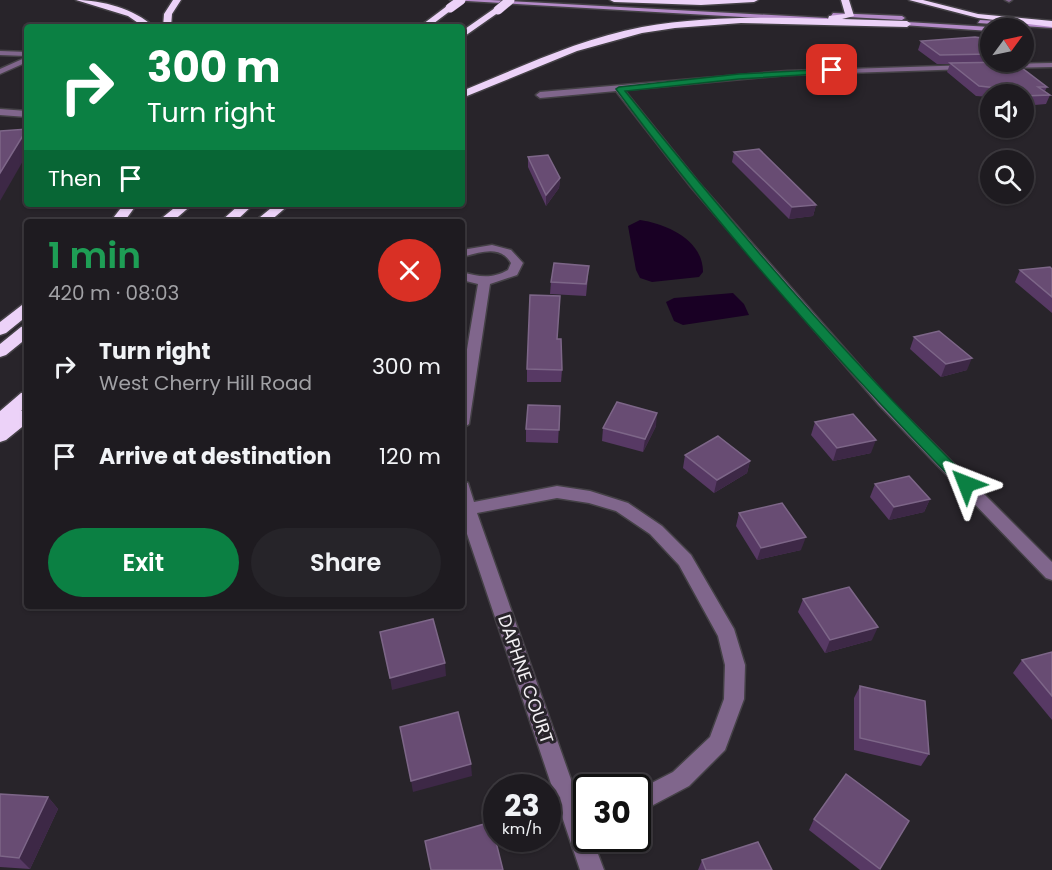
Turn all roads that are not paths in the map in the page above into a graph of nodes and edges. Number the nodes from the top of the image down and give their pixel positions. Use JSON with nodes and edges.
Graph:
{"nodes":[{"id":1,"x":80,"y":0,"type":"edge"},
{"id":2,"x":177,"y":0,"type":"edge"},
{"id":3,"x":461,"y":0,"type":"edge"},
{"id":4,"x":501,"y":0,"type":"edge"},
{"id":5,"x":510,"y":0,"type":"edge"},
{"id":6,"x":579,"y":0,"type":"edge"},
{"id":7,"x":614,"y":0,"type":"edge"},
{"id":8,"x":754,"y":0,"type":"edge"},
{"id":9,"x":845,"y":0,"type":"edge"},
{"id":10,"x":913,"y":0,"type":"edge"},
{"id":11,"x":451,"y":4,"type":"edge"},
{"id":12,"x":493,"y":10,"type":"junction"},
{"id":13,"x":743,"y":15,"type":"junction"},
{"id":14,"x":850,"y":16,"type":"junction"},
{"id":15,"x":146,"y":24,"type":"edge"},
{"id":16,"x":167,"y":24,"type":"edge"},
{"id":17,"x":427,"y":24,"type":"edge"},
{"id":18,"x":907,"y":24,"type":"junction"},
{"id":19,"x":1052,"y":25,"type":"edge"},
{"id":20,"x":980,"y":28,"type":"edge"},
{"id":21,"x":465,"y":31,"type":"edge"},
{"id":22,"x":1034,"y":32,"type":"edge"},
{"id":23,"x":1052,"y":33,"type":"edge"},
{"id":24,"x":0,"y":53,"type":"edge"},
{"id":25,"x":24,"y":54,"type":"edge"},
{"id":26,"x":24,"y":60,"type":"edge"},
{"id":27,"x":1034,"y":65,"type":"edge"},
{"id":28,"x":1052,"y":65,"type":"edge"},
{"id":29,"x":980,"y":67,"type":"edge"},
{"id":30,"x":0,"y":72,"type":"edge"},
{"id":31,"x":619,"y":89,"type":"junction"},
{"id":32,"x":465,"y":94,"type":"edge"},
{"id":33,"x":540,"y":95,"type":"dead end"},
{"id":34,"x":0,"y":111,"type":"edge"},
{"id":35,"x":22,"y":114,"type":"edge"},
{"id":36,"x":0,"y":123,"type":"edge"},
{"id":37,"x":129,"y":207,"type":"edge"},
{"id":38,"x":183,"y":207,"type":"edge"},
{"id":39,"x":245,"y":207,"type":"edge"},
{"id":40,"x":280,"y":207,"type":"edge"},
{"id":41,"x":119,"y":219,"type":"edge"},
{"id":42,"x":168,"y":219,"type":"edge"},
{"id":43,"x":231,"y":219,"type":"edge"},
{"id":44,"x":265,"y":219,"type":"edge"},
{"id":45,"x":465,"y":253,"type":"edge"},
{"id":46,"x":465,"y":277,"type":"edge"},
{"id":47,"x":484,"y":281,"type":"junction"},
{"id":48,"x":24,"y":310,"type":"edge"},
{"id":49,"x":0,"y":330,"type":"edge"},
{"id":50,"x":24,"y":332,"type":"edge"},
{"id":51,"x":0,"y":352,"type":"edge"},
{"id":52,"x":24,"y":400,"type":"edge"},
{"id":53,"x":465,"y":404,"type":"edge"},
{"id":54,"x":24,"y":416,"type":"edge"},
{"id":55,"x":0,"y":420,"type":"edge"},
{"id":56,"x":0,"y":436,"type":"edge"},
{"id":57,"x":465,"y":500,"type":"edge"},
{"id":58,"x":467,"y":509,"type":"junction"},
{"id":59,"x":1052,"y":573,"type":"edge"},
{"id":60,"x":651,"y":795,"type":"edge"},
{"id":61,"x":573,"y":797,"type":"edge"},
{"id":62,"x":588,"y":852,"type":"edge"},
{"id":63,"x":592,"y":870,"type":"edge"}],
"edges":[{"from":1,"to":15,"type":"highway"},
{"from":2,"to":16,"type":"highway"},
{"from":3,"to":11,"type":"highway","bridge":true},
{"from":4,"to":12,"type":"highway"},
{"from":5,"to":12,"type":"highway","bridge":true},
{"from":6,"to":14,"type":"main road"},
{"from":7,"to":8,"type":"highway"},
{"from":9,"to":14,"type":"highway"},
{"from":10,"to":19,"type":"highway"},
{"from":11,"to":13,"type":"main road"},
{"from":11,"to":17,"type":"highway"},
{"from":12,"to":21,"type":"highway"},
{"from":13,"to":14,"type":"highway"},
{"from":13,"to":18,"type":"main road"},
{"from":14,"to":19,"type":"main road"},
{"from":18,"to":20,"type":"main road"},
{"from":18,"to":32,"type":"highway"},
{"from":22,"to":23,"type":"main road"},
{"from":24,"to":25,"type":"street"},
{"from":26,"to":30,"type":"street"},
{"from":27,"to":28,"type":"street"},
{"from":29,"to":31,"type":"street"},
{"from":31,"to":33,"type":"street"},
{"from":31,"to":59,"type":"street"},
{"from":34,"to":35,"type":"street"},
{"from":35,"to":36,"type":"street"},
{"from":37,"to":41,"type":"highway"},
{"from":38,"to":42,"type":"highway"},
{"from":39,"to":43,"type":"highway"},
{"from":40,"to":44,"type":"highway"},
{"from":45,"to":47,"type":"street"},
{"from":46,"to":47,"type":"street"},
{"from":47,"to":53,"type":"street"},
{"from":48,"to":49,"type":"highway"},
{"from":50,"to":51,"type":"highway"},
{"from":52,"to":55,"type":"highway"},
{"from":54,"to":56,"type":"highway"},
{"from":57,"to":58,"type":"street","name":"DAPHNE COURT"},
{"from":58,"to":60,"type":"street"},
{"from":58,"to":61,"type":"street","name":"DAPHNE COURT"},
{"from":62,"to":63,"type":"street","name":"DAPHNE COURT"}]}
